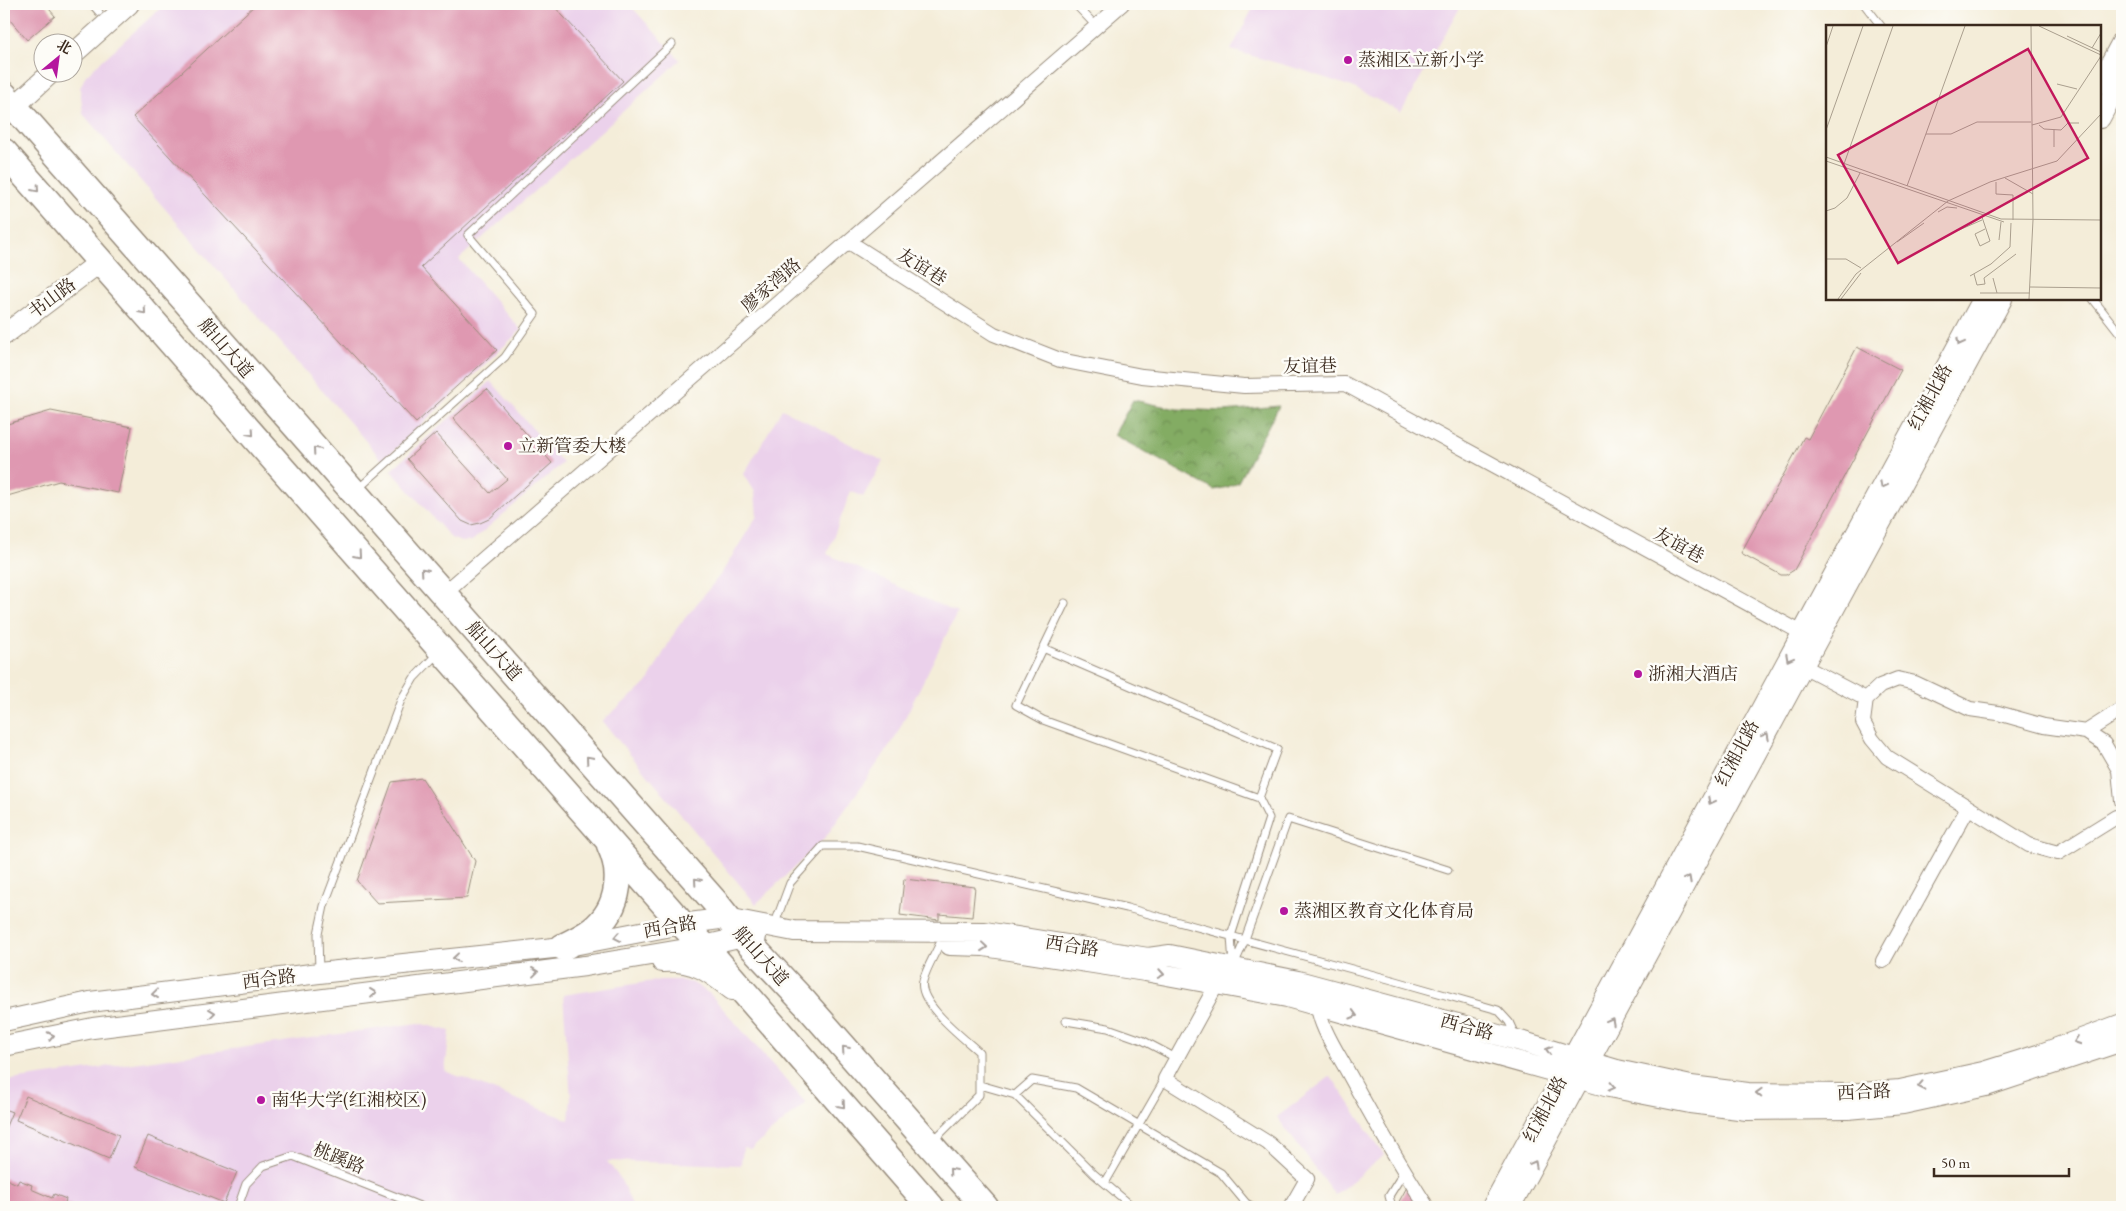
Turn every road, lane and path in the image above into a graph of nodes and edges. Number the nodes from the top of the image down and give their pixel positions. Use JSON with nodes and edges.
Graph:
{"nodes":[{"id":1,"x":130,"y":4,"type":"edge"},
{"id":2,"x":1075,"y":4,"type":"edge"},
{"id":3,"x":1122,"y":4,"type":"edge"},
{"id":4,"x":1864,"y":4,"type":"edge"},
{"id":5,"x":100,"y":7,"type":"edge"},
{"id":6,"x":1880,"y":25,"type":"edge"},
{"id":7,"x":1096,"y":26,"type":"junction"},
{"id":8,"x":76,"y":32,"type":"edge"},
{"id":9,"x":2122,"y":42,"type":"edge"},
{"id":10,"x":672,"y":44,"type":"dead end"},
{"id":11,"x":82,"y":45,"type":"edge"},
{"id":12,"x":32,"y":74,"type":"edge"},
{"id":13,"x":2122,"y":76,"type":"edge"},
{"id":14,"x":2101,"y":81,"type":"edge"},
{"id":15,"x":36,"y":82,"type":"edge"},
{"id":16,"x":7,"y":100,"type":"edge"},
{"id":17,"x":2101,"y":116,"type":"edge"},
{"id":18,"x":4,"y":152,"type":"edge"},
{"id":19,"x":849,"y":242,"type":"junction"},
{"id":20,"x":100,"y":262,"type":"junction"},
{"id":21,"x":1982,"y":300,"type":"edge"},
{"id":22,"x":2001,"y":300,"type":"edge"},
{"id":23,"x":2094,"y":300,"type":"edge"},
{"id":24,"x":4,"y":335,"type":"edge"},
{"id":25,"x":2122,"y":336,"type":"edge"},
{"id":26,"x":354,"y":493,"type":"junction"},
{"id":27,"x":443,"y":594,"type":"junction"},
{"id":28,"x":1065,"y":603,"type":"dead end"},
{"id":29,"x":1802,"y":633,"type":"junction"},
{"id":30,"x":1043,"y":648,"type":"junction"},
{"id":31,"x":442,"y":649,"type":"junction"},
{"id":32,"x":1803,"y":666,"type":"junction"},
{"id":33,"x":1866,"y":699,"type":"junction"},
{"id":34,"x":2122,"y":709,"type":"edge"},
{"id":35,"x":2086,"y":732,"type":"junction"},
{"id":36,"x":1259,"y":798,"type":"junction"},
{"id":37,"x":1968,"y":808,"type":"junction"},
{"id":38,"x":2121,"y":811,"type":"edge"},
{"id":39,"x":607,"y":837,"type":"junction"},
{"id":40,"x":1448,"y":870,"type":"dead end"},
{"id":41,"x":682,"y":924,"type":"junction"},
{"id":42,"x":774,"y":927,"type":"junction"},
{"id":43,"x":735,"y":928,"type":"junction"},
{"id":44,"x":1231,"y":936,"type":"junction"},
{"id":45,"x":1245,"y":940,"type":"junction"},
{"id":46,"x":940,"y":945,"type":"junction"},
{"id":47,"x":704,"y":946,"type":"junction"},
{"id":48,"x":563,"y":947,"type":"junction"},
{"id":49,"x":1883,"y":961,"type":"dead end"},
{"id":50,"x":585,"y":966,"type":"junction"},
{"id":51,"x":319,"y":973,"type":"junction"},
{"id":52,"x":1226,"y":979,"type":"junction"},
{"id":53,"x":1319,"y":996,"type":"junction"},
{"id":54,"x":764,"y":1016,"type":"junction"},
{"id":55,"x":4,"y":1021,"type":"edge"},
{"id":56,"x":1066,"y":1021,"type":"dead end"},
{"id":57,"x":2122,"y":1024,"type":"edge"},
{"id":58,"x":1517,"y":1040,"type":"junction"},
{"id":59,"x":2122,"y":1041,"type":"edge"},
{"id":60,"x":4,"y":1046,"type":"edge"},
{"id":61,"x":1176,"y":1058,"type":"junction"},
{"id":62,"x":1576,"y":1068,"type":"junction"},
{"id":63,"x":1165,"y":1079,"type":"junction"},
{"id":64,"x":980,"y":1085,"type":"junction"},
{"id":65,"x":1015,"y":1095,"type":"junction"},
{"id":66,"x":1138,"y":1125,"type":"junction"},
{"id":67,"x":929,"y":1144,"type":"junction"},
{"id":68,"x":1404,"y":1172,"type":"junction"},
{"id":69,"x":1105,"y":1183,"type":"junction"},
{"id":70,"x":238,"y":1207,"type":"edge"},
{"id":71,"x":422,"y":1207,"type":"edge"},
{"id":72,"x":931,"y":1207,"type":"edge"},
{"id":73,"x":985,"y":1207,"type":"edge"},
{"id":74,"x":1133,"y":1207,"type":"edge"},
{"id":75,"x":1253,"y":1207,"type":"edge"},
{"id":76,"x":1292,"y":1207,"type":"edge"},
{"id":77,"x":1392,"y":1207,"type":"edge"},
{"id":78,"x":1427,"y":1207,"type":"edge"},
{"id":79,"x":1492,"y":1207,"type":"edge"},
{"id":80,"x":1510,"y":1207,"type":"edge"}],
"edges":[{"from":1,"to":11,"type":"main road"},
{"from":2,"to":7,"type":"lane"},
{"from":3,"to":7,"type":"street","name":"廖家湾路"},
{"from":4,"to":6,"type":"lane"},
{"from":5,"to":8,"type":"main road"},
{"from":7,"to":19,"type":"street","name":"廖家湾路"},
{"from":9,"to":14,"type":"main road"},
{"from":10,"to":26,"type":"lane"},
{"from":12,"to":16,"type":"main road"},
{"from":13,"to":17,"type":"main road"},
{"from":15,"to":16,"type":"main road"},
{"from":26,"to":16,"type":"highway","name":"船山大道","one_way":true},
{"from":18,"to":20,"type":"highway","name":"船山大道","one_way":true},
{"from":19,"to":27,"type":"street","name":"廖家湾路"},
{"from":19,"to":29,"type":"street","name":"友谊巷"},
{"from":20,"to":24,"type":"main road","name":"书山路"},
{"from":20,"to":31,"type":"highway","name":"船山大道","one_way":true},
{"from":21,"to":29,"type":"main road","name":"红湘北路","one_way":true},
{"from":22,"to":32,"type":"main road","name":"红湘北路"},
{"from":23,"to":25,"type":"lane"},
{"from":27,"to":26,"type":"highway","name":"船山大道","one_way":true},
{"from":43,"to":27,"type":"highway","name":"船山大道","one_way":true},
{"from":28,"to":30,"type":"lane"},
{"from":29,"to":62,"type":"main road","name":"红湘北路","one_way":true},
{"from":30,"to":36,"type":"lane"},
{"from":30,"to":36,"type":"lane"},
{"from":31,"to":39,"type":"highway","name":"船山大道"},
{"from":31,"to":51,"type":"lane"},
{"from":32,"to":33,"type":"street"},
{"from":62,"to":32,"type":"main road","name":"红湘北路","one_way":true},
{"from":33,"to":35,"type":"street"},
{"from":33,"to":37,"type":"street"},
{"from":34,"to":35,"type":"street"},
{"from":35,"to":38,"type":"street"},
{"from":36,"to":44,"type":"lane"},
{"from":37,"to":38,"type":"street"},
{"from":37,"to":49,"type":"street"},
{"from":39,"to":41,"type":"highway","name":"船山大道"},
{"from":39,"to":48,"type":"highway"},
{"from":40,"to":45,"type":"lane"},
{"from":41,"to":43,"type":"main road","name":"西合路"},
{"from":41,"to":47,"type":"highway","name":"船山大道"},
{"from":41,"to":48,"type":"main road","name":"西合路","one_way":true},
{"from":42,"to":43,"type":"main road","name":"西合路"},
{"from":42,"to":44,"type":"lane"},
{"from":42,"to":52,"type":"main road","name":"西合路"},
{"from":43,"to":46,"type":"main road","name":"西合路"},
{"from":43,"to":47,"type":"main road","name":"西合路"},
{"from":67,"to":43,"type":"highway","name":"船山大道","one_way":true},
{"from":44,"to":45,"type":"lane"},
{"from":44,"to":52,"type":"lane"},
{"from":45,"to":52,"type":"lane"},
{"from":45,"to":58,"type":"lane"},
{"from":46,"to":52,"type":"main road","name":"西合路","one_way":true},
{"from":46,"to":64,"type":"lane"},
{"from":47,"to":50,"type":"main road","name":"西合路"},
{"from":47,"to":54,"type":"highway","name":"船山大道"},
{"from":48,"to":51,"type":"main road","name":"西合路","one_way":true},
{"from":50,"to":54,"type":"main road"},
{"from":60,"to":50,"type":"main road","name":"西合路","one_way":true},
{"from":51,"to":55,"type":"main road","name":"西合路","one_way":true},
{"from":52,"to":53,"type":"main road","name":"西合路"},
{"from":52,"to":61,"type":"street"},
{"from":53,"to":58,"type":"main road","name":"西合路"},
{"from":53,"to":62,"type":"main road","name":"西合路","one_way":true},
{"from":53,"to":68,"type":"street"},
{"from":54,"to":72,"type":"highway","name":"船山大道","one_way":true},
{"from":56,"to":61,"type":"lane"},
{"from":57,"to":62,"type":"main road","name":"西合路","one_way":true},
{"from":62,"to":58,"type":"main road","name":"西合路","one_way":true},
{"from":62,"to":59,"type":"main road","name":"西合路","one_way":true},
{"from":61,"to":63,"type":"street"},
{"from":62,"to":79,"type":"main road","name":"红湘北路"},
{"from":80,"to":62,"type":"main road","name":"红湘北路","one_way":true},
{"from":63,"to":66,"type":"lane"},
{"from":63,"to":76,"type":"street"},
{"from":64,"to":65,"type":"lane"},
{"from":64,"to":67,"type":"lane"},
{"from":65,"to":66,"type":"lane"},
{"from":65,"to":69,"type":"lane"},
{"from":66,"to":69,"type":"lane"},
{"from":66,"to":75,"type":"lane"},
{"from":73,"to":67,"type":"highway","name":"船山大道","one_way":true},
{"from":68,"to":77,"type":"lane"},
{"from":68,"to":78,"type":"street"},
{"from":69,"to":74,"type":"lane"},
{"from":70,"to":71,"type":"lane","name":"桃蹊路"}]}
